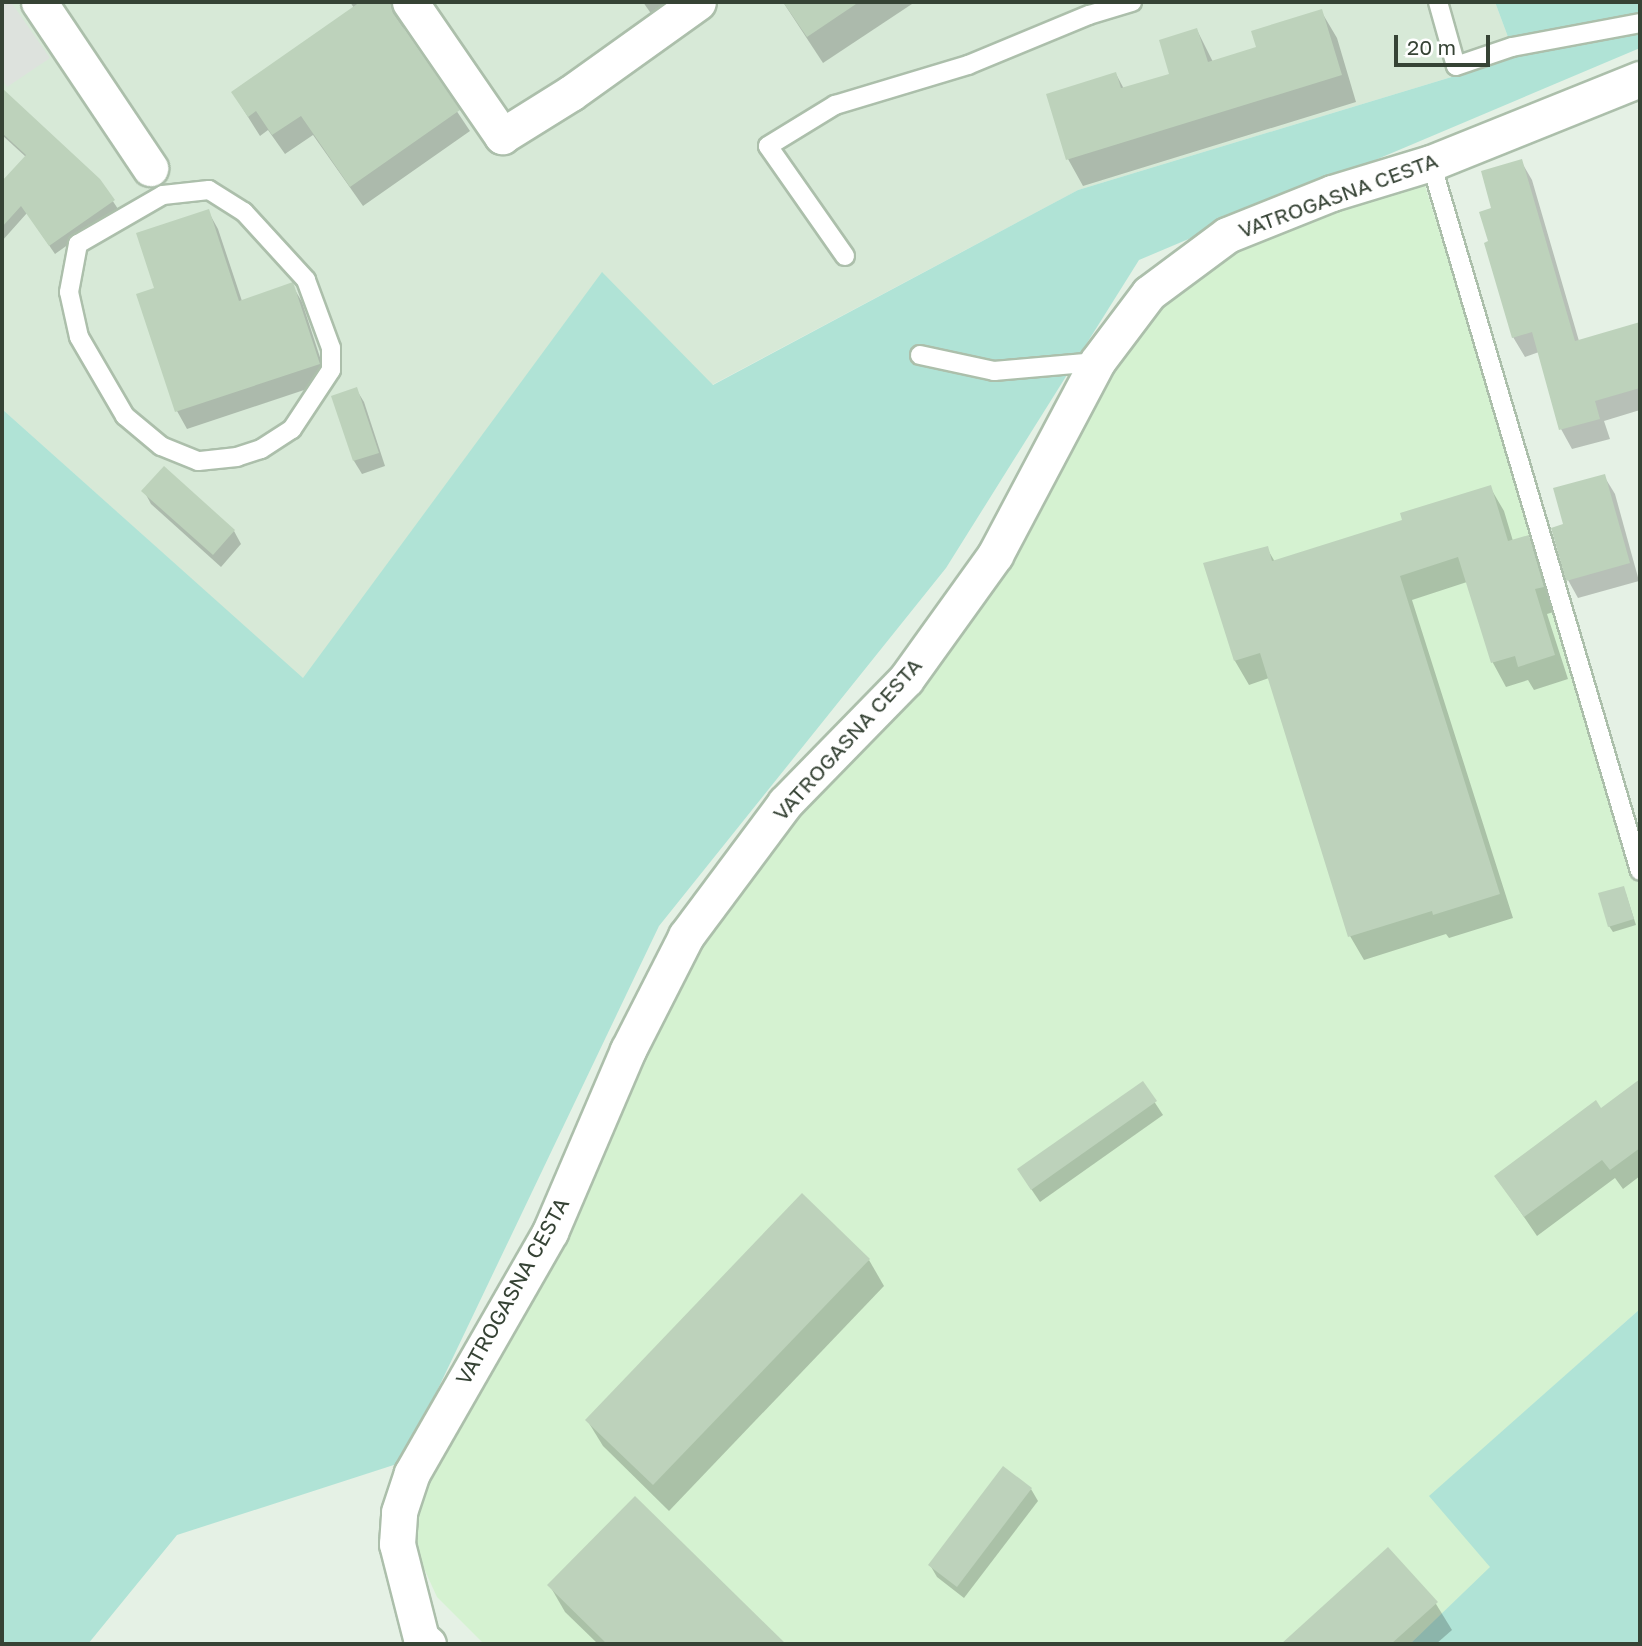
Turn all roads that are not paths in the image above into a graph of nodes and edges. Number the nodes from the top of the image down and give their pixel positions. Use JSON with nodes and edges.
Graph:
{"nodes":[{"id":1,"x":39,"y":2,"type":"edge"},
{"id":2,"x":698,"y":2,"type":"edge"},
{"id":3,"x":1132,"y":2,"type":"edge"},
{"id":4,"x":1438,"y":2,"type":"edge"},
{"id":5,"x":426,"y":7,"type":"edge"},
{"id":6,"x":1640,"y":23,"type":"edge"},
{"id":7,"x":1640,"y":79,"type":"edge"},
{"id":8,"x":1431,"y":163,"type":"junction"},
{"id":9,"x":157,"y":182,"type":"junction"},
{"id":10,"x":845,"y":256,"type":"dead end"},
{"id":11,"x":920,"y":355,"type":"dead end"},
{"id":12,"x":1097,"y":362,"type":"junction"},
{"id":13,"x":1640,"y":871,"type":"edge"},
{"id":14,"x":422,"y":1642,"type":"edge"}],
"edges":[{"from":1,"to":9,"type":"street"},
{"from":2,"to":5,"type":"street"},
{"from":3,"to":10,"type":"lane"},
{"from":4,"to":6,"type":"lane"},
{"from":7,"to":8,"type":"street","name":"VATROGASNA CESTA"},
{"from":8,"to":12,"type":"street","name":"VATROGASNA CESTA"},
{"from":8,"to":13,"type":"lane"},
{"from":9,"to":9,"type":"lane"},
{"from":11,"to":12,"type":"lane"},
{"from":12,"to":14,"type":"street","name":"VATROGASNA CESTA"}]}
